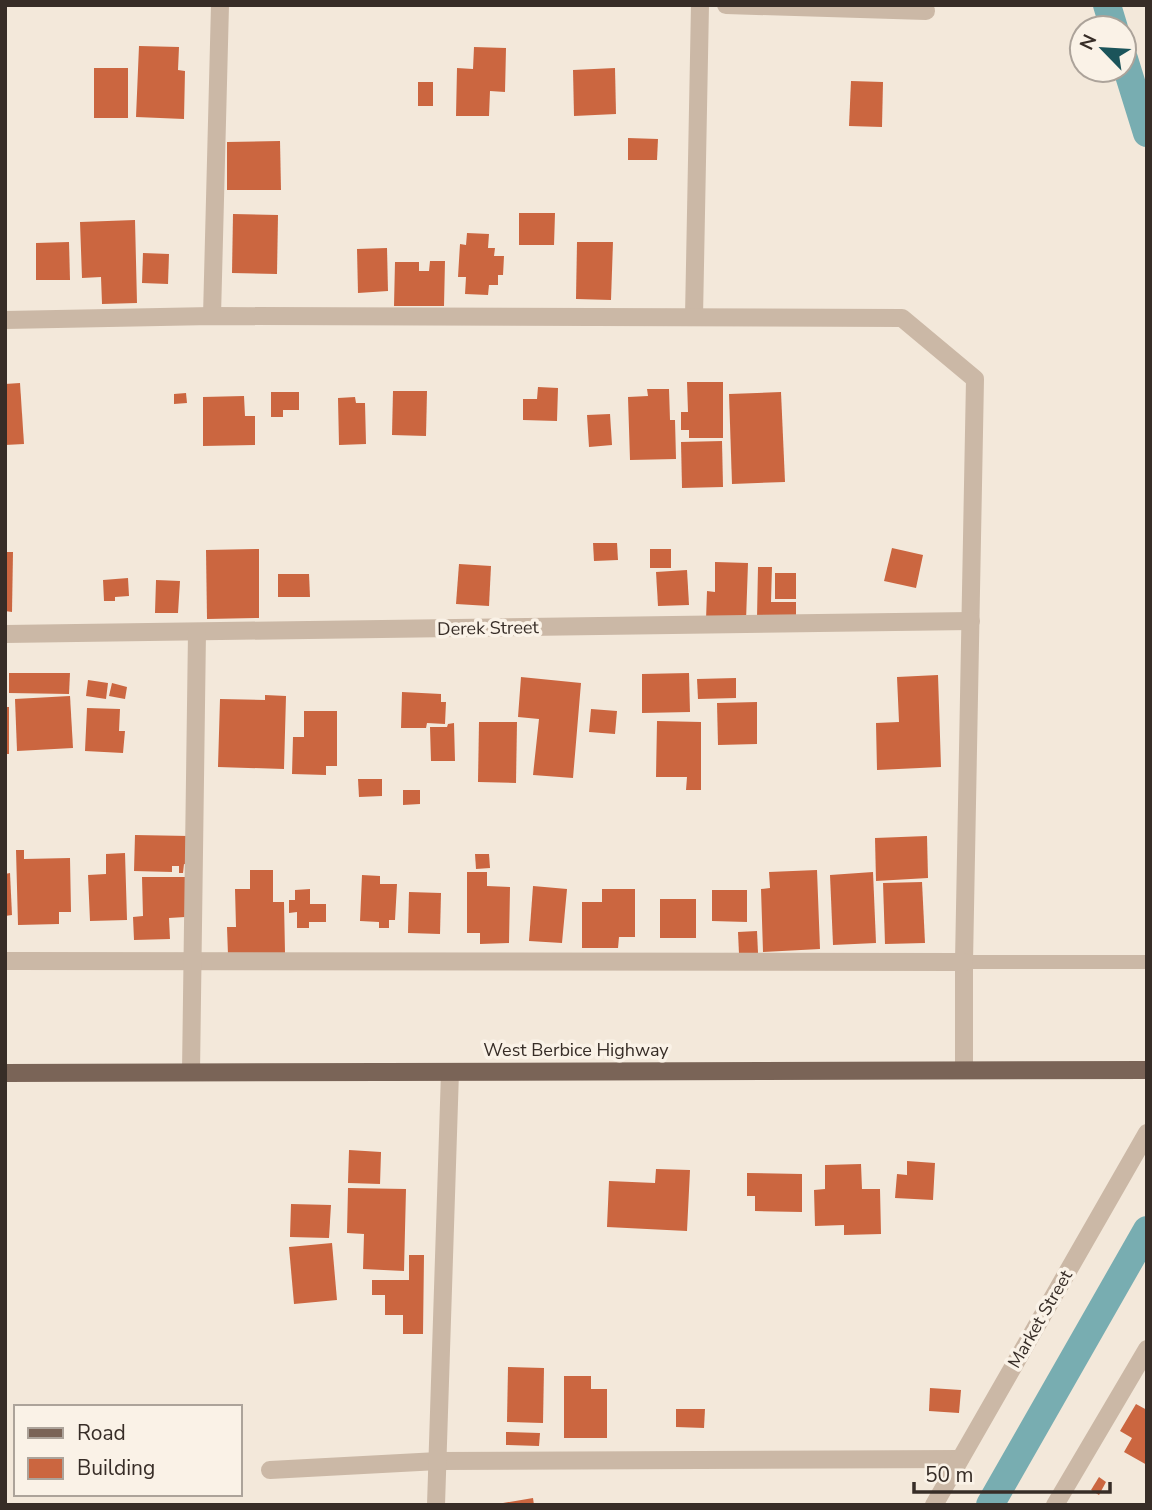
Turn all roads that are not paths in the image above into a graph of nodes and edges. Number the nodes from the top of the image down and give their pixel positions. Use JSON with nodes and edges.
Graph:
{"nodes":[{"id":1,"x":220,"y":5,"type":"edge"},
{"id":2,"x":700,"y":5,"type":"edge"},
{"id":3,"x":726,"y":5,"type":"edge"},
{"id":4,"x":926,"y":11,"type":"dead end"},
{"id":5,"x":212,"y":316,"type":"junction"},
{"id":6,"x":694,"y":317,"type":"junction"},
{"id":7,"x":5,"y":320,"type":"edge"},
{"id":8,"x":971,"y":621,"type":"junction"},
{"id":9,"x":197,"y":632,"type":"junction"},
{"id":10,"x":5,"y":634,"type":"edge"},
{"id":11,"x":5,"y":961,"type":"edge"},
{"id":12,"x":193,"y":962,"type":"junction"},
{"id":13,"x":964,"y":962,"type":"junction"},
{"id":14,"x":1147,"y":962,"type":"edge"},
{"id":15,"x":964,"y":1070,"type":"junction"},
{"id":16,"x":1147,"y":1070,"type":"edge"},
{"id":17,"x":191,"y":1072,"type":"junction"},
{"id":18,"x":450,"y":1072,"type":"junction"},
{"id":19,"x":5,"y":1073,"type":"edge"},
{"id":20,"x":1147,"y":1133,"type":"edge"},
{"id":21,"x":1147,"y":1349,"type":"edge"},
{"id":22,"x":960,"y":1460,"type":"junction"},
{"id":23,"x":438,"y":1461,"type":"junction"},
{"id":24,"x":270,"y":1469,"type":"dead end"},
{"id":25,"x":436,"y":1505,"type":"edge"},
{"id":26,"x":934,"y":1505,"type":"edge"},
{"id":27,"x":1055,"y":1505,"type":"edge"}],
"edges":[{"from":1,"to":5,"type":"street"},
{"from":2,"to":6,"type":"street"},
{"from":3,"to":4,"type":"street"},
{"from":5,"to":6,"type":"street"},
{"from":5,"to":7,"type":"street"},
{"from":6,"to":8,"type":"street"},
{"from":8,"to":9,"type":"street","name":"Derek Street"},
{"from":8,"to":13,"type":"street"},
{"from":9,"to":10,"type":"street","name":"Derek Street"},
{"from":9,"to":12,"type":"street"},
{"from":11,"to":12,"type":"street"},
{"from":12,"to":13,"type":"street"},
{"from":12,"to":17,"type":"street"},
{"from":13,"to":14,"type":"lane"},
{"from":13,"to":15,"type":"street"},
{"from":15,"to":16,"type":"main road","name":"West Berbice Highway"},
{"from":15,"to":18,"type":"main road","name":"West Berbice Highway"},
{"from":17,"to":18,"type":"main road","name":"West Berbice Highway"},
{"from":17,"to":19,"type":"main road","name":"West Berbice Highway"},
{"from":18,"to":23,"type":"street"},
{"from":20,"to":22,"type":"street","name":"Market Street"},
{"from":21,"to":27,"type":"street"},
{"from":22,"to":23,"type":"street"},
{"from":22,"to":26,"type":"street","name":"Market Street"},
{"from":23,"to":24,"type":"street"},
{"from":23,"to":25,"type":"street"}]}
